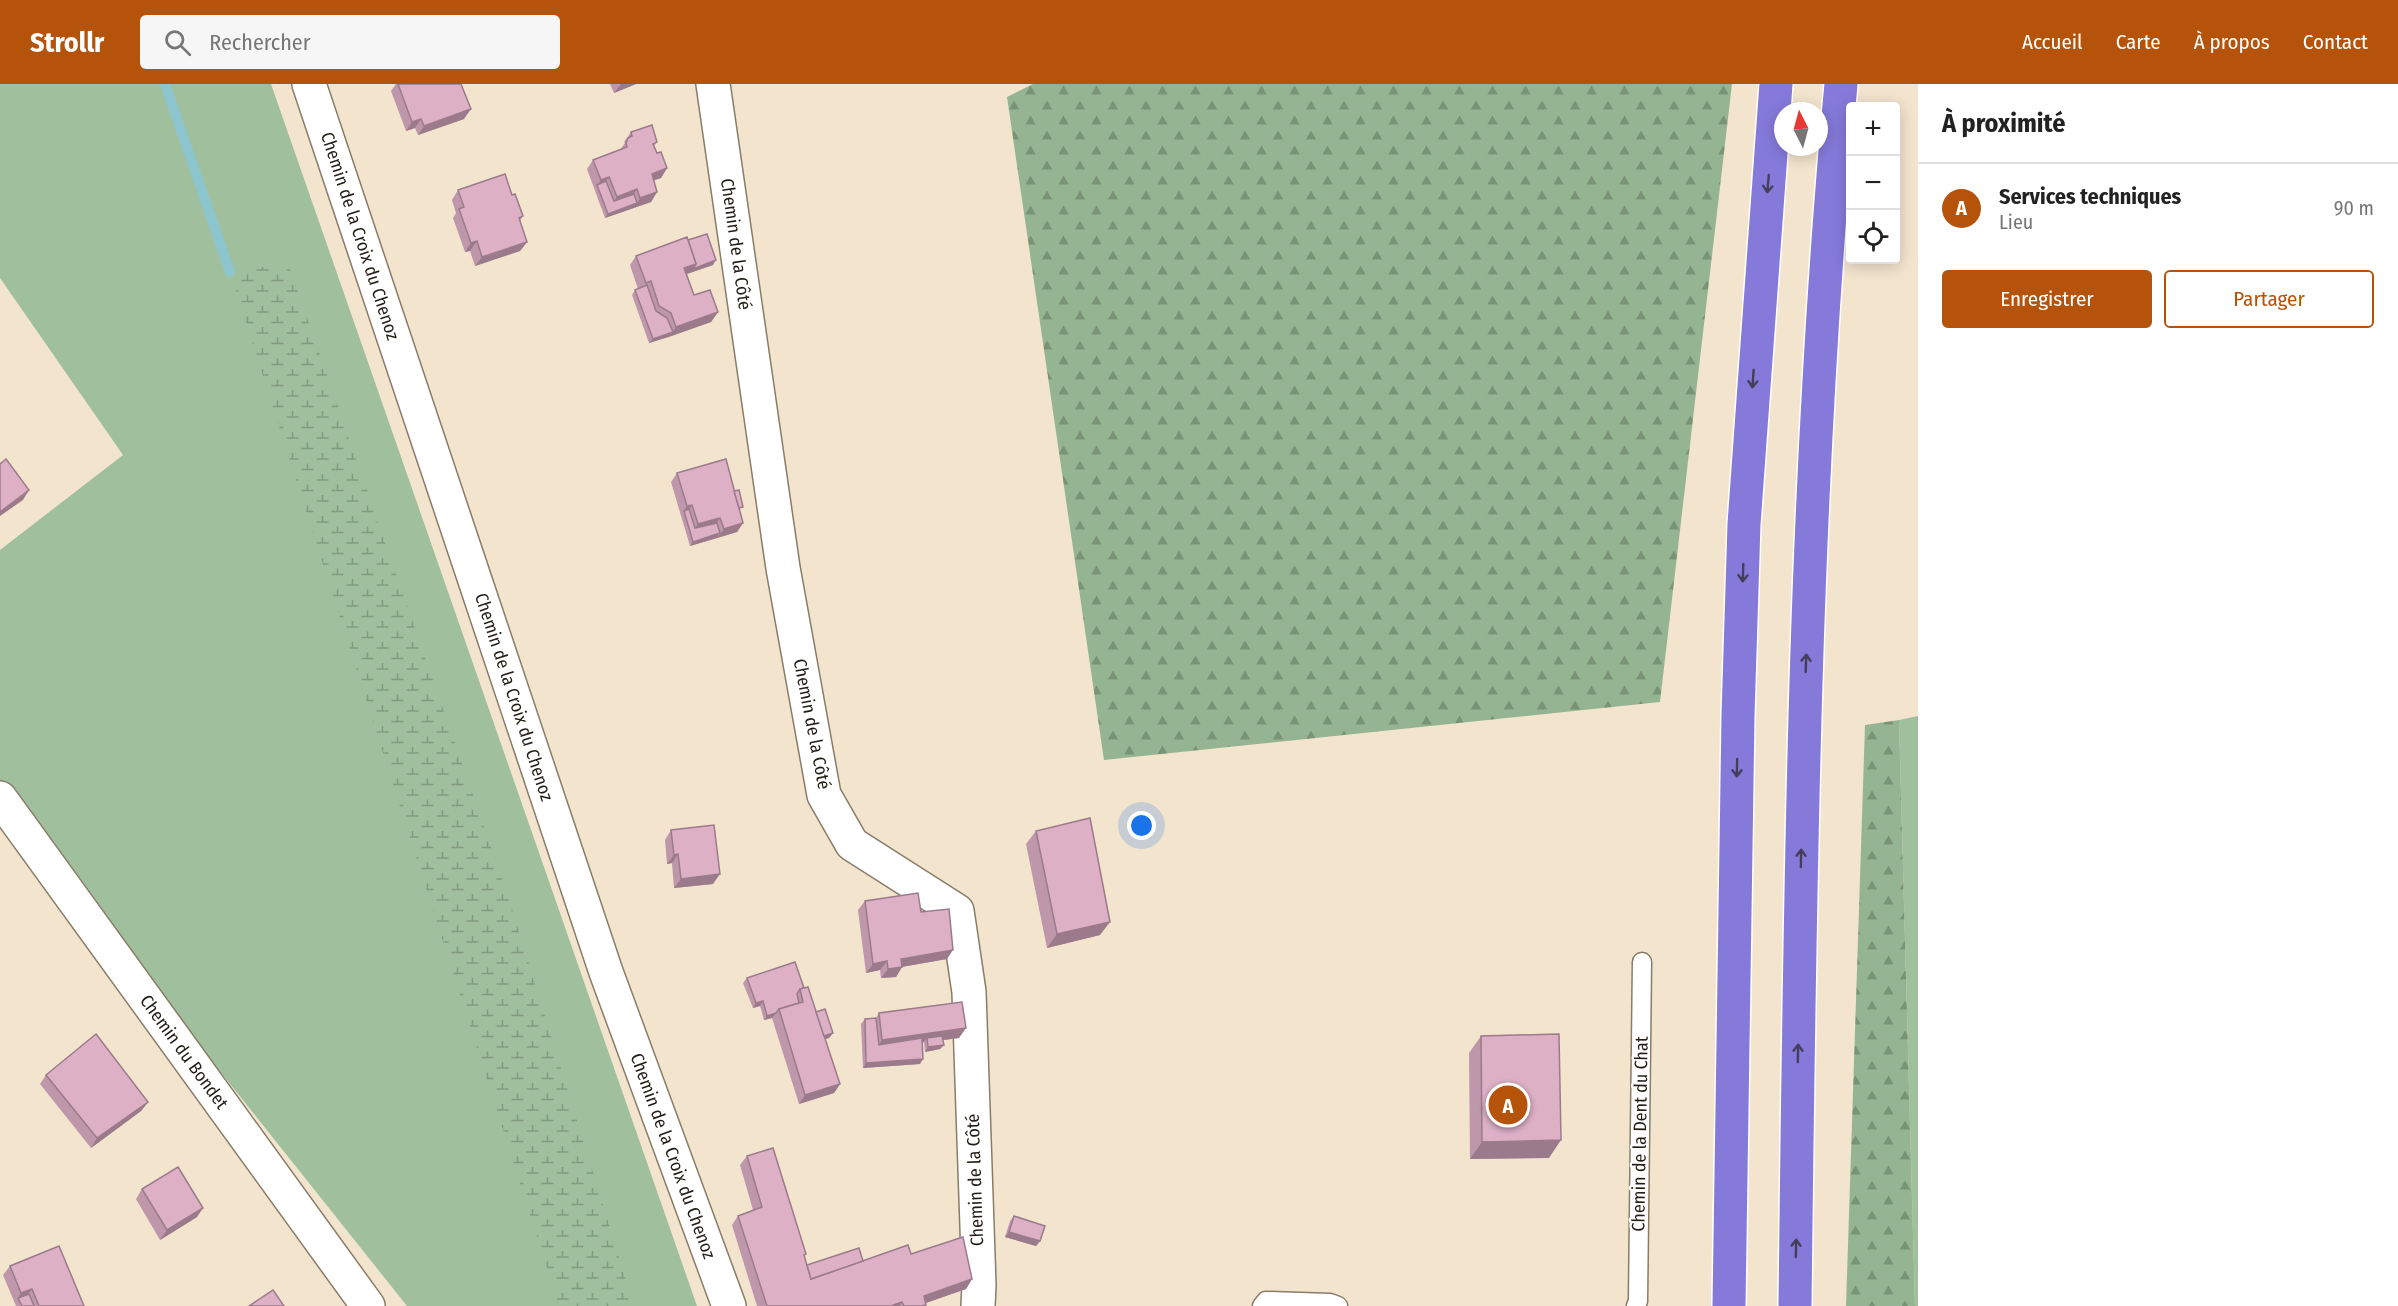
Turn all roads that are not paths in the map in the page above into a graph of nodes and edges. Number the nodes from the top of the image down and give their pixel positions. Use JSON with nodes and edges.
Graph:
{"nodes":[{"id":1,"x":309,"y":84,"type":"edge"},
{"id":2,"x":713,"y":84,"type":"edge"},
{"id":3,"x":1776,"y":84,"type":"edge"},
{"id":4,"x":1841,"y":84,"type":"edge"},
{"id":5,"x":0,"y":798,"type":"edge"},
{"id":6,"x":1641,"y":962,"type":"dead end"},
{"id":7,"x":368,"y":1306,"type":"edge"},
{"id":8,"x":729,"y":1306,"type":"edge"},
{"id":9,"x":978,"y":1306,"type":"edge"},
{"id":10,"x":1262,"y":1306,"type":"edge"},
{"id":11,"x":1338,"y":1306,"type":"edge"},
{"id":12,"x":1636,"y":1306,"type":"edge"},
{"id":13,"x":1729,"y":1306,"type":"edge"},
{"id":14,"x":1795,"y":1306,"type":"edge"}],
"edges":[{"from":1,"to":8,"type":"street","name":"Chemin de la Croix du Chenoz"},
{"from":2,"to":9,"type":"street","name":"Chemin de la Côté"},
{"from":3,"to":13,"type":"highway","one_way":true},
{"from":14,"to":4,"type":"highway","one_way":true},
{"from":5,"to":7,"type":"street","name":"Chemin du Bondet"},
{"from":6,"to":12,"type":"lane","name":"Chemin de la Dent du Chat"},
{"from":10,"to":11,"type":"lane"}]}
